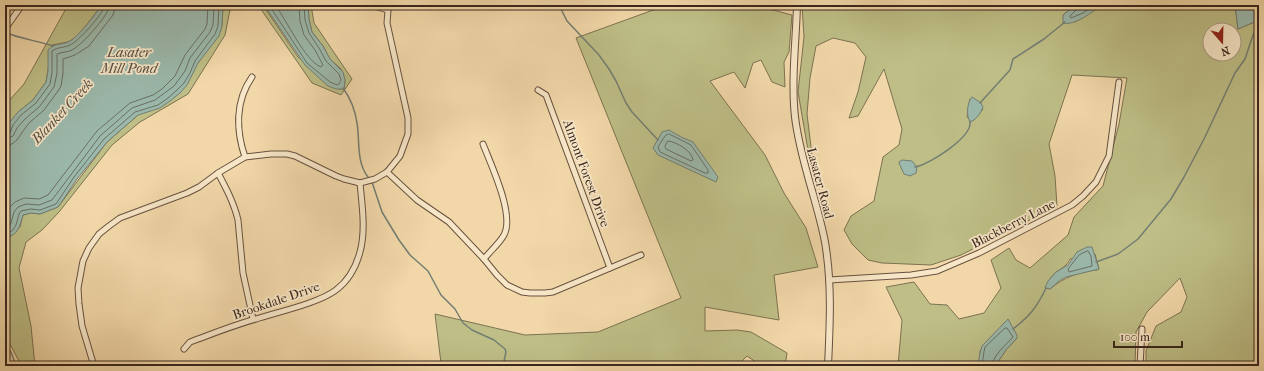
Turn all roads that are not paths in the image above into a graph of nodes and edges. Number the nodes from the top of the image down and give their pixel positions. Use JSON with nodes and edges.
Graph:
{"nodes":[{"id":1,"x":22,"y":5,"type":"edge"},
{"id":2,"x":371,"y":5,"type":"edge"},
{"id":3,"x":797,"y":5,"type":"edge"},
{"id":4,"x":389,"y":8,"type":"edge"},
{"id":5,"x":5,"y":29,"type":"edge"},
{"id":6,"x":252,"y":77,"type":"dead end"},
{"id":7,"x":1119,"y":82,"type":"dead end"},
{"id":8,"x":538,"y":90,"type":"dead end"},
{"id":9,"x":483,"y":144,"type":"dead end"},
{"id":10,"x":245,"y":157,"type":"junction"},
{"id":11,"x":387,"y":172,"type":"junction"},
{"id":12,"x":218,"y":173,"type":"junction"},
{"id":13,"x":360,"y":183,"type":"junction"},
{"id":14,"x":641,"y":255,"type":"dead end"},
{"id":15,"x":484,"y":259,"type":"junction"},
{"id":16,"x":610,"y":268,"type":"junction"},
{"id":17,"x":830,"y":280,"type":"junction"},
{"id":18,"x":253,"y":319,"type":"junction"},
{"id":19,"x":1142,"y":329,"type":"dead end"},
{"id":20,"x":184,"y":349,"type":"dead end"},
{"id":21,"x":94,"y":366,"type":"edge"},
{"id":22,"x":828,"y":366,"type":"edge"},
{"id":23,"x":1140,"y":366,"type":"edge"}],
"edges":[{"from":1,"to":5,"type":"street"},
{"from":2,"to":4,"type":"street"},
{"from":3,"to":17,"type":"street","name":"Lasater Road"},
{"from":4,"to":11,"type":"street"},
{"from":6,"to":10,"type":"street"},
{"from":7,"to":17,"type":"street","name":"Blackberry Lane"},
{"from":8,"to":16,"type":"street","name":"Almont Forest Drive"},
{"from":9,"to":15,"type":"street"},
{"from":10,"to":12,"type":"street"},
{"from":10,"to":13,"type":"street"},
{"from":11,"to":13,"type":"street"},
{"from":11,"to":15,"type":"street"},
{"from":12,"to":18,"type":"street"},
{"from":12,"to":21,"type":"street"},
{"from":13,"to":18,"type":"street","name":"Brookdale Drive"},
{"from":14,"to":16,"type":"street"},
{"from":15,"to":16,"type":"street"},
{"from":17,"to":22,"type":"street","name":"Lasater Road"},
{"from":18,"to":20,"type":"street","name":"Brookdale Drive"},
{"from":19,"to":23,"type":"street"}]}
